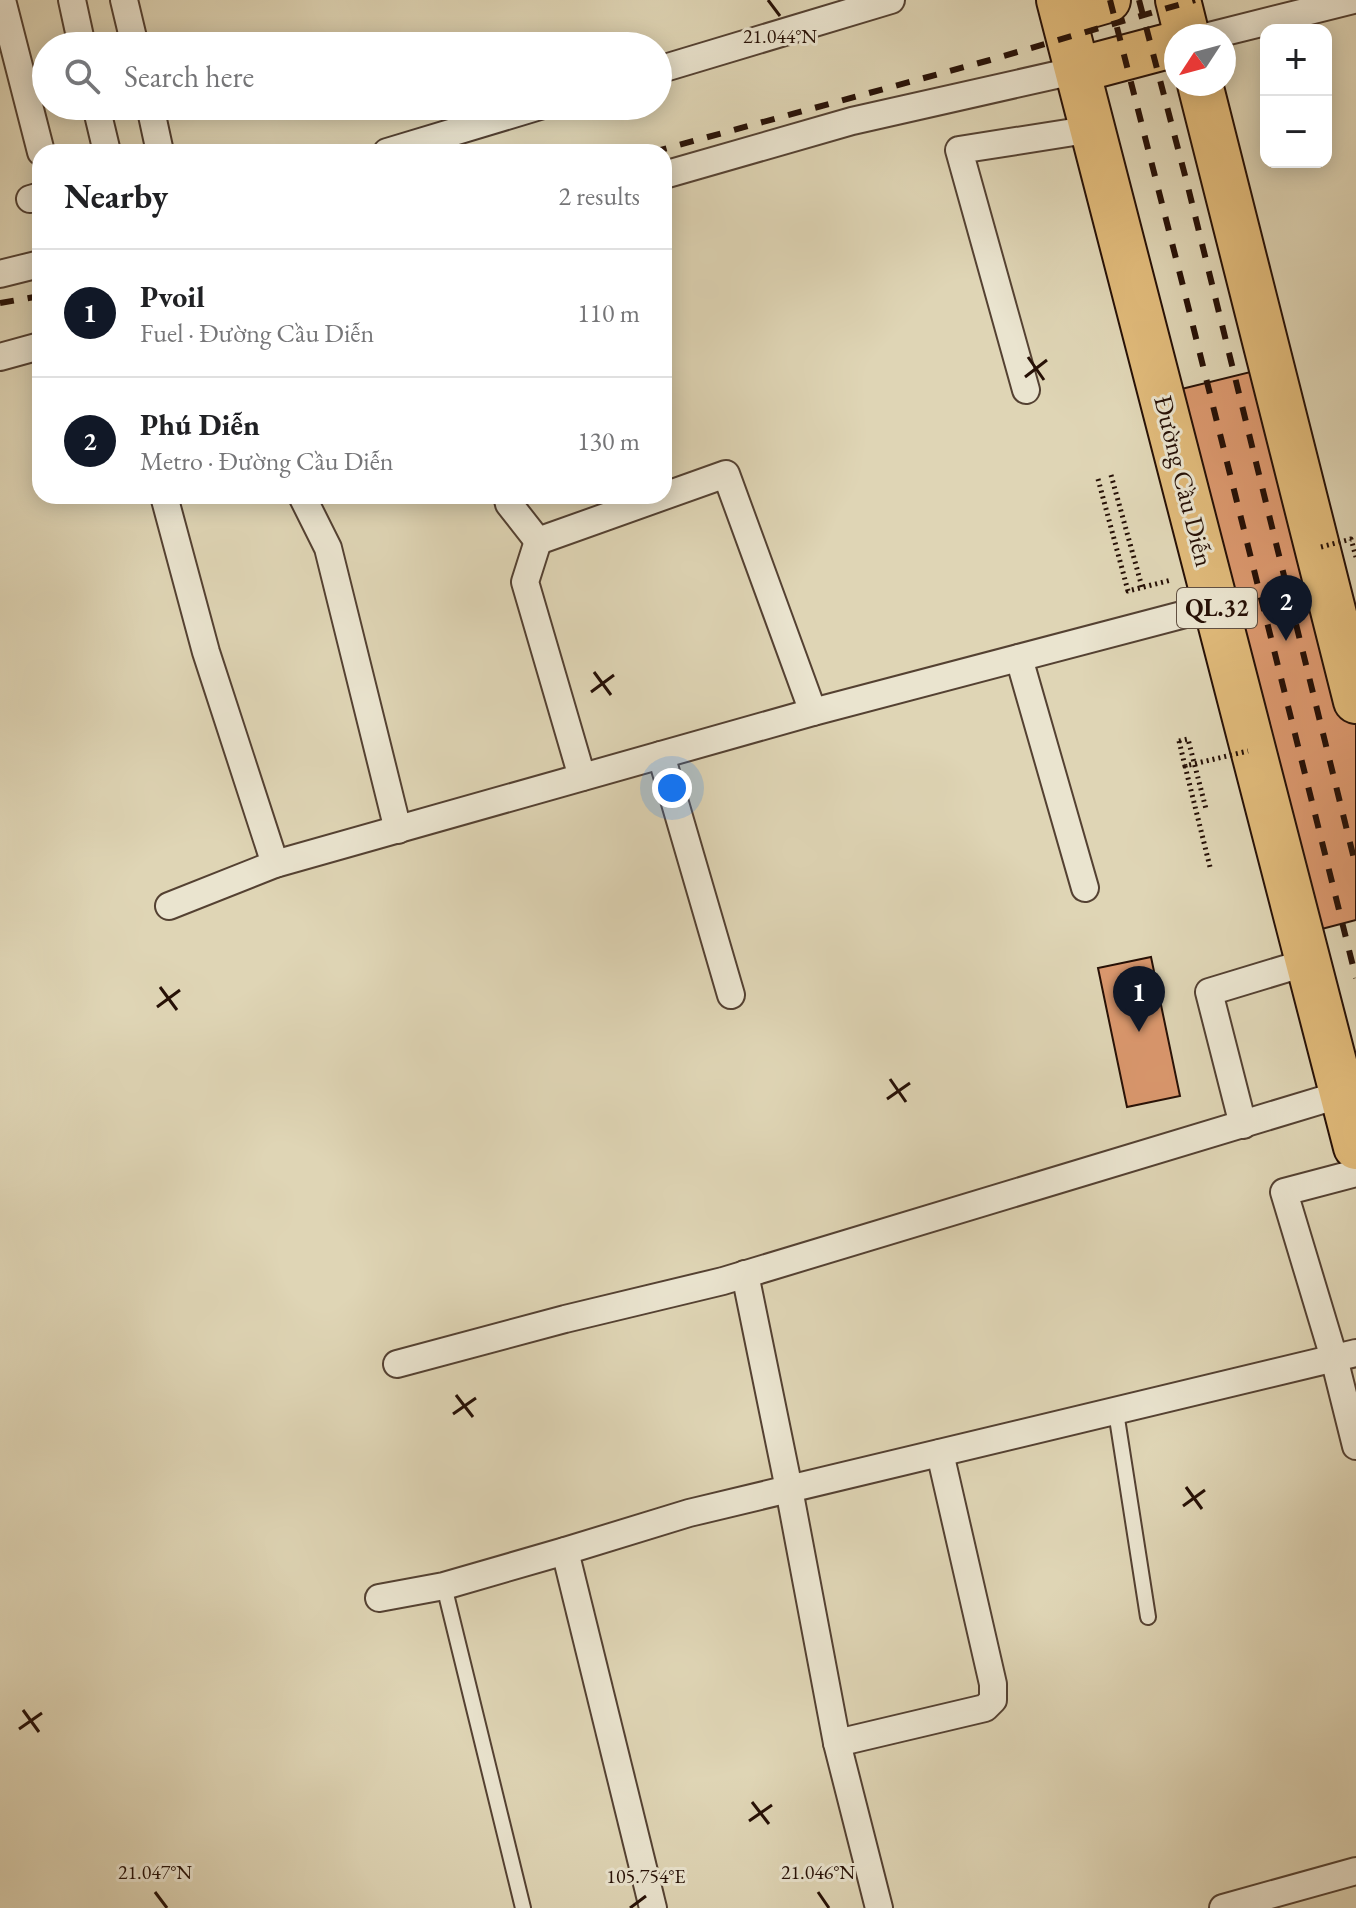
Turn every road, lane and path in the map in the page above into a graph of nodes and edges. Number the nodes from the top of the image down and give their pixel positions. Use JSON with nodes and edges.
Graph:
{"nodes":[{"id":1,"x":2,"y":0,"type":"edge"},
{"id":2,"x":72,"y":0,"type":"edge"},
{"id":3,"x":124,"y":0,"type":"edge"},
{"id":4,"x":891,"y":0,"type":"edge"},
{"id":5,"x":1108,"y":0,"type":"edge"},
{"id":6,"x":1178,"y":0,"type":"edge"},
{"id":7,"x":1353,"y":0,"type":"edge"},
{"id":8,"x":1061,"y":6,"type":"edge"},
{"id":9,"x":1184,"y":24,"type":"edge"},
{"id":10,"x":1236,"y":29,"type":"edge"},
{"id":11,"x":79,"y":32,"type":"edge"},
{"id":12,"x":132,"y":32,"type":"edge"},
{"id":13,"x":1164,"y":47,"type":"edge"},
{"id":14,"x":672,"y":66,"type":"edge"},
{"id":15,"x":1078,"y":70,"type":"junction"},
{"id":16,"x":1203,"y":96,"type":"edge"},
{"id":17,"x":32,"y":117,"type":"edge"},
{"id":18,"x":33,"y":120,"type":"edge"},
{"id":19,"x":99,"y":120,"type":"edge"},
{"id":20,"x":153,"y":120,"type":"edge"},
{"id":21,"x":493,"y":120,"type":"edge"},
{"id":22,"x":1093,"y":129,"type":"junction"},
{"id":23,"x":39,"y":144,"type":"edge"},
{"id":24,"x":105,"y":144,"type":"edge"},
{"id":25,"x":158,"y":144,"type":"edge"},
{"id":26,"x":414,"y":144,"type":"edge"},
{"id":27,"x":672,"y":173,"type":"edge"},
{"id":28,"x":32,"y":266,"type":"edge"},
{"id":29,"x":0,"y":274,"type":"edge"},
{"id":30,"x":32,"y":348,"type":"edge"},
{"id":31,"x":0,"y":357,"type":"edge"},
{"id":32,"x":1026,"y":390,"type":"dead end"},
{"id":33,"x":1111,"y":475,"type":"dead end"},
{"id":34,"x":1098,"y":479,"type":"dead end"},
{"id":35,"x":672,"y":493,"type":"edge"},
{"id":36,"x":166,"y":504,"type":"edge"},
{"id":37,"x":306,"y":504,"type":"edge"},
{"id":38,"x":509,"y":504,"type":"edge"},
{"id":39,"x":642,"y":504,"type":"edge"},
{"id":40,"x":538,"y":541,"type":"junction"},
{"id":41,"x":1321,"y":547,"type":"dead end"},
{"id":42,"x":1356,"y":557,"type":"edge"},
{"id":43,"x":1173,"y":580,"type":"dead end"},
{"id":44,"x":1142,"y":587,"type":"junction"},
{"id":45,"x":1216,"y":606,"type":"junction"},
{"id":46,"x":1019,"y":658,"type":"junction"},
{"id":47,"x":1356,"y":701,"type":"edge"},
{"id":48,"x":813,"y":712,"type":"junction"},
{"id":49,"x":1248,"y":751,"type":"dead end"},
{"id":50,"x":661,"y":755,"type":"junction"},
{"id":51,"x":1185,"y":766,"type":"junction"},
{"id":52,"x":582,"y":777,"type":"junction"},
{"id":53,"x":1206,"y":809,"type":"dead end"},
{"id":54,"x":398,"y":830,"type":"junction"},
{"id":55,"x":275,"y":864,"type":"junction"},
{"id":56,"x":1210,"y":867,"type":"dead end"},
{"id":57,"x":1085,"y":888,"type":"dead end"},
{"id":58,"x":169,"y":906,"type":"dead end"},
{"id":59,"x":1308,"y":962,"type":"junction"},
{"id":60,"x":731,"y":995,"type":"dead end"},
{"id":61,"x":1342,"y":1094,"type":"junction"},
{"id":62,"x":1243,"y":1125,"type":"junction"},
{"id":63,"x":1356,"y":1147,"type":"edge"},
{"id":64,"x":1356,"y":1173,"type":"edge"},
{"id":65,"x":745,"y":1274,"type":"junction"},
{"id":66,"x":1345,"y":1356,"type":"edge"},
{"id":67,"x":397,"y":1364,"type":"dead end"},
{"id":68,"x":1116,"y":1412,"type":"junction"},
{"id":69,"x":1356,"y":1446,"type":"edge"},
{"id":70,"x":940,"y":1453,"type":"junction"},
{"id":71,"x":789,"y":1489,"type":"junction"},
{"id":72,"x":565,"y":1551,"type":"junction"},
{"id":73,"x":444,"y":1586,"type":"junction"},
{"id":74,"x":379,"y":1598,"type":"dead end"},
{"id":75,"x":1148,"y":1617,"type":"dead end"},
{"id":76,"x":837,"y":1743,"type":"junction"},
{"id":77,"x":1356,"y":1871,"type":"edge"},
{"id":78,"x":523,"y":1908,"type":"edge"},
{"id":79,"x":653,"y":1908,"type":"edge"},
{"id":80,"x":879,"y":1908,"type":"edge"},
{"id":81,"x":1223,"y":1908,"type":"edge"}],
"edges":[{"from":1,"to":17,"type":"street"},
{"from":2,"to":11,"type":"street"},
{"from":3,"to":12,"type":"street"},
{"from":4,"to":14,"type":"street"},
{"from":5,"to":8,"type":"highway"},
{"from":6,"to":9,"type":"highway"},
{"from":7,"to":10,"type":"street"},
{"from":8,"to":15,"type":"highway","name":"Đường Cầu Diễn","number":"QL.32"},
{"from":13,"to":15,"type":"highway"},
{"from":15,"to":22,"type":"highway","name":"Đường Cầu Diễn","number":"QL.32"},
{"from":15,"to":27,"type":"street"},
{"from":16,"to":47,"type":"highway"},
{"from":18,"to":23,"type":"street"},
{"from":19,"to":24,"type":"street"},
{"from":20,"to":25,"type":"street"},
{"from":21,"to":26,"type":"street"},
{"from":22,"to":32,"type":"street"},
{"from":22,"to":45,"type":"highway","name":"Đường Cầu Diễn","number":"QL.32"},
{"from":28,"to":29,"type":"street"},
{"from":30,"to":31,"type":"street"},
{"from":33,"to":44,"type":"path"},
{"from":34,"to":44,"type":"path"},
{"from":35,"to":48,"type":"street"},
{"from":36,"to":55,"type":"street"},
{"from":37,"to":54,"type":"street"},
{"from":38,"to":40,"type":"street"},
{"from":39,"to":40,"type":"street"},
{"from":40,"to":52,"type":"street"},
{"from":41,"to":42,"type":"path","bridge":true},
{"from":43,"to":44,"type":"path"},
{"from":45,"to":46,"type":"street"},
{"from":45,"to":59,"type":"highway","name":"Đường Cầu Diễn","number":"QL.32"},
{"from":46,"to":48,"type":"street"},
{"from":46,"to":57,"type":"street"},
{"from":48,"to":50,"type":"street"},
{"from":49,"to":51,"type":"path","bridge":true},
{"from":50,"to":52,"type":"street"},
{"from":50,"to":60,"type":"street"},
{"from":51,"to":53,"type":"path","bridge":true},
{"from":51,"to":56,"type":"path"},
{"from":52,"to":54,"type":"street"},
{"from":54,"to":55,"type":"street"},
{"from":55,"to":58,"type":"street"},
{"from":59,"to":61,"type":"highway","name":"Đường Cầu Diễn","number":"QL.32"},
{"from":59,"to":62,"type":"street"},
{"from":61,"to":62,"type":"street"},
{"from":61,"to":63,"type":"highway","name":"Đường Cầu Diễn","number":"QL.32"},
{"from":62,"to":65,"type":"street"},
{"from":64,"to":66,"type":"street"},
{"from":65,"to":67,"type":"street"},
{"from":65,"to":71,"type":"street"},
{"from":66,"to":68,"type":"street"},
{"from":66,"to":69,"type":"street"},
{"from":68,"to":70,"type":"street"},
{"from":68,"to":75,"type":"lane"},
{"from":70,"to":71,"type":"street"},
{"from":70,"to":76,"type":"street"},
{"from":71,"to":72,"type":"street"},
{"from":71,"to":76,"type":"street"},
{"from":72,"to":73,"type":"street"},
{"from":72,"to":79,"type":"street"},
{"from":73,"to":74,"type":"street"},
{"from":73,"to":78,"type":"lane"},
{"from":76,"to":80,"type":"street"},
{"from":77,"to":81,"type":"street"}]}
